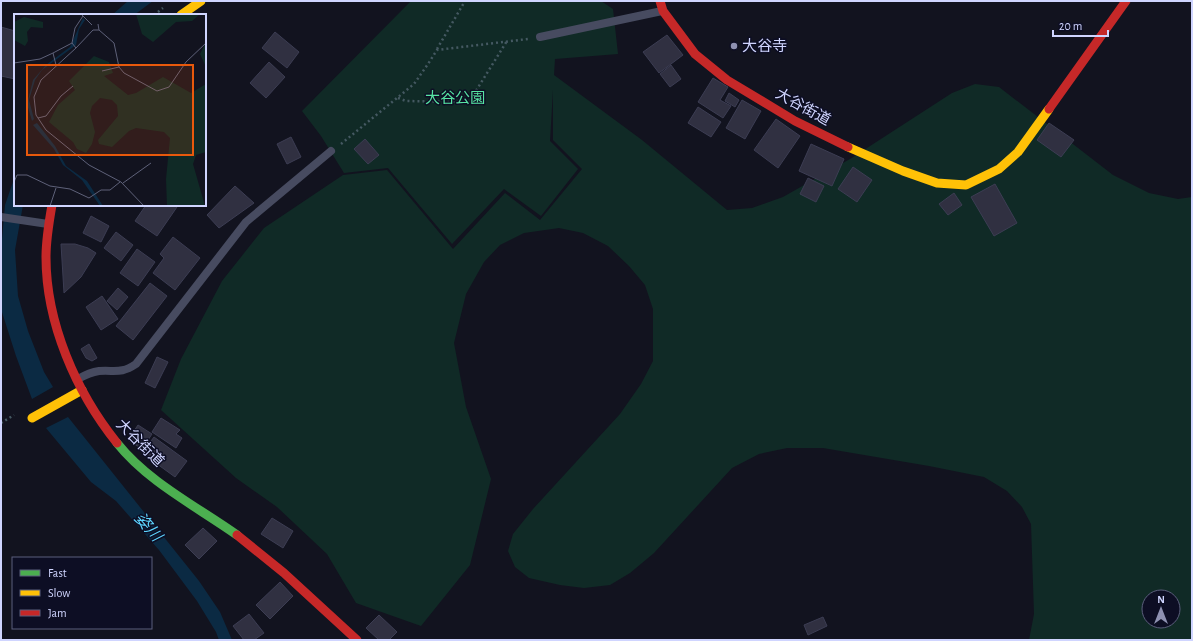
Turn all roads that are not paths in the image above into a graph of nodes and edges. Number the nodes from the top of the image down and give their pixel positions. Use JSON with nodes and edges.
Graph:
{"nodes":[{"id":1,"x":200,"y":1,"type":"edge"},
{"id":2,"x":660,"y":1,"type":"edge"},
{"id":3,"x":1126,"y":1,"type":"edge"},
{"id":4,"x":663,"y":11,"type":"junction"},
{"id":5,"x":182,"y":14,"type":"edge"},
{"id":6,"x":540,"y":37,"type":"road end"},
{"id":7,"x":331,"y":151,"type":"road end"},
{"id":8,"x":52,"y":206,"type":"edge"},
{"id":9,"x":1,"y":217,"type":"edge"},
{"id":10,"x":48,"y":224,"type":"junction"},
{"id":11,"x":76,"y":380,"type":"junction"},
{"id":12,"x":82,"y":390,"type":"junction"},
{"id":13,"x":32,"y":418,"type":"dead end"},
{"id":14,"x":356,"y":640,"type":"edge"}],
"edges":[{"from":1,"to":5,"type":"street"},
{"from":2,"to":4,"type":"street","name":"大谷街道"},
{"from":3,"to":4,"type":"street","name":"大谷街道"},
{"from":4,"to":6,"type":"lane"},
{"from":7,"to":11,"type":"lane"},
{"from":8,"to":10,"type":"street","name":"大谷街道"},
{"from":9,"to":10,"type":"lane"},
{"from":10,"to":11,"type":"street","name":"大谷街道"},
{"from":11,"to":12,"type":"street","name":"大谷街道"},
{"from":12,"to":13,"type":"street"},
{"from":12,"to":14,"type":"street","name":"大谷街道"}]}
